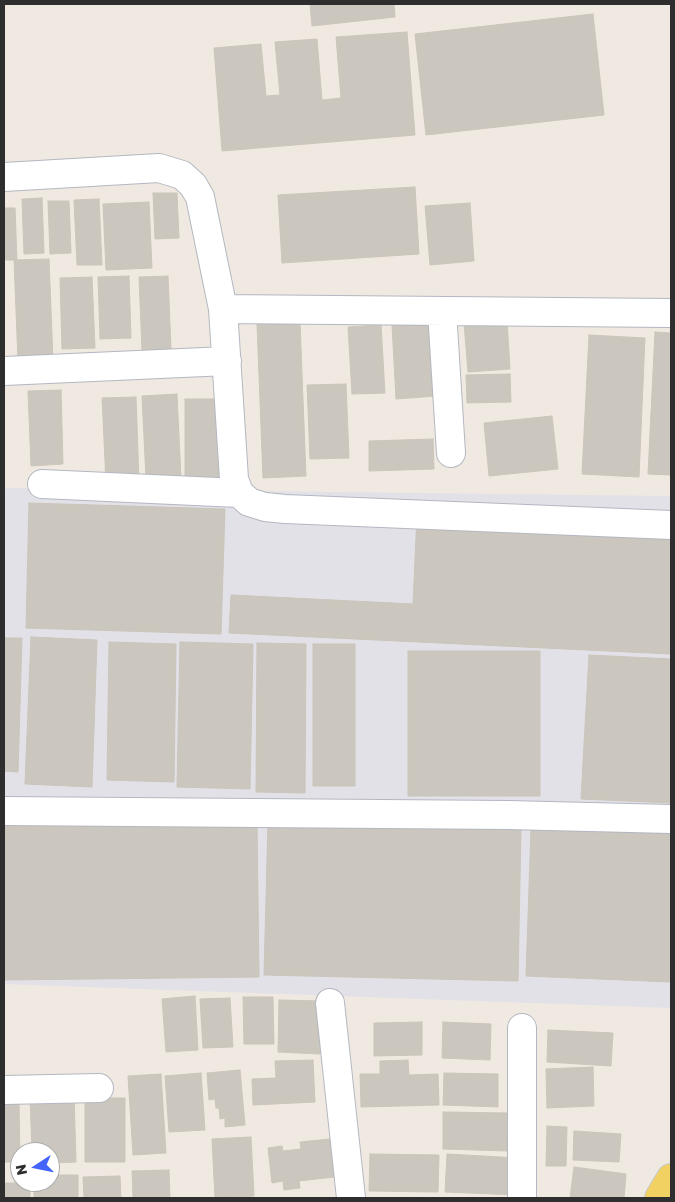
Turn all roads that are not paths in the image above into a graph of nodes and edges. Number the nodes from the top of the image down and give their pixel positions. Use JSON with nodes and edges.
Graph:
{"nodes":[{"id":1,"x":4,"y":177,"type":"edge"},
{"id":2,"x":223,"y":309,"type":"junction"},
{"id":3,"x":442,"y":311,"type":"junction"},
{"id":4,"x":671,"y":313,"type":"edge"},
{"id":5,"x":226,"y":361,"type":"junction"},
{"id":6,"x":4,"y":371,"type":"edge"},
{"id":7,"x":451,"y":453,"type":"dead end"},
{"id":8,"x":42,"y":484,"type":"dead end"},
{"id":9,"x":239,"y":493,"type":"junction"},
{"id":10,"x":671,"y":525,"type":"edge"},
{"id":11,"x":4,"y":812,"type":"edge"},
{"id":12,"x":671,"y":819,"type":"edge"},
{"id":13,"x":330,"y":1003,"type":"dead end"},
{"id":14,"x":522,"y":1028,"type":"dead end"},
{"id":15,"x":99,"y":1088,"type":"dead end"},
{"id":16,"x":4,"y":1090,"type":"edge"},
{"id":17,"x":671,"y":1178,"type":"edge"},
{"id":18,"x":351,"y":1198,"type":"edge"},
{"id":19,"x":522,"y":1198,"type":"edge"},
{"id":20,"x":659,"y":1198,"type":"edge"}],
"edges":[{"from":1,"to":2,"type":"street"},
{"from":2,"to":3,"type":"street"},
{"from":2,"to":5,"type":"street"},
{"from":3,"to":4,"type":"street"},
{"from":3,"to":7,"type":"street"},
{"from":5,"to":6,"type":"street"},
{"from":5,"to":9,"type":"street"},
{"from":8,"to":9,"type":"street"},
{"from":9,"to":10,"type":"street"},
{"from":11,"to":12,"type":"street"},
{"from":13,"to":18,"type":"street"},
{"from":14,"to":19,"type":"street"},
{"from":15,"to":16,"type":"street"},
{"from":17,"to":20,"type":"main road"}]}
